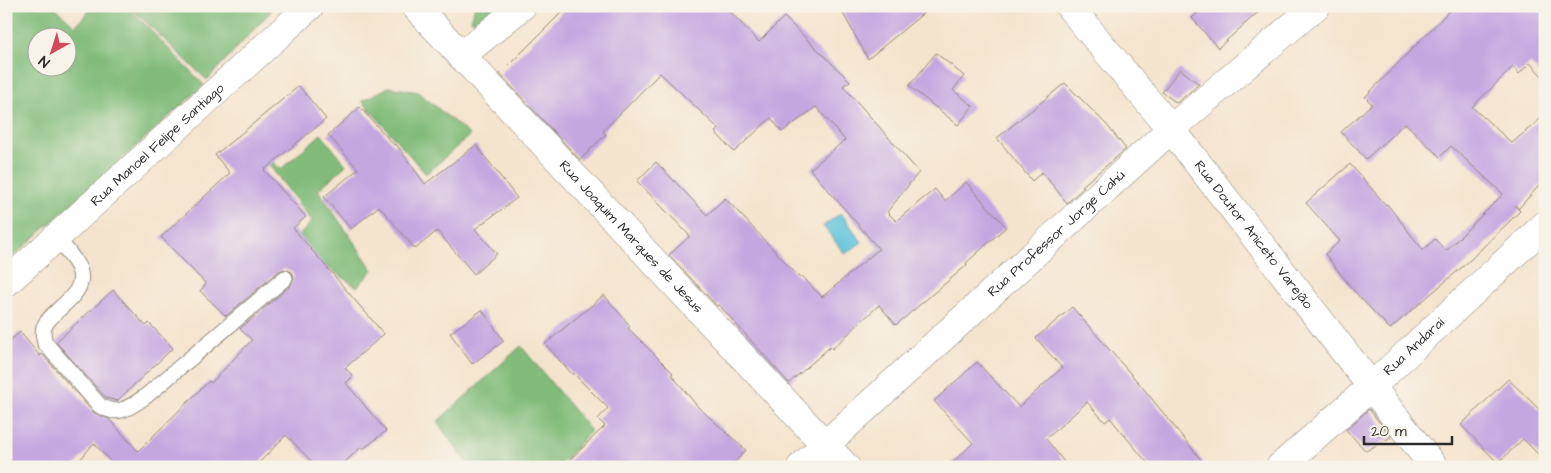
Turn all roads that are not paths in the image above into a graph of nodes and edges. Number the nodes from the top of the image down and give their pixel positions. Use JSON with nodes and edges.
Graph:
{"nodes":[{"id":1,"x":310,"y":6,"type":"edge"},
{"id":2,"x":415,"y":6,"type":"edge"},
{"id":3,"x":522,"y":6,"type":"edge"},
{"id":4,"x":1069,"y":6,"type":"edge"},
{"id":5,"x":1316,"y":6,"type":"edge"},
{"id":6,"x":461,"y":56,"type":"junction"},
{"id":7,"x":1171,"y":129,"type":"junction"},
{"id":8,"x":1545,"y":225,"type":"edge"},
{"id":9,"x":57,"y":236,"type":"junction"},
{"id":10,"x":285,"y":278,"type":"dead end"},
{"id":11,"x":6,"y":283,"type":"edge"},
{"id":12,"x":1372,"y":386,"type":"junction"},
{"id":13,"x":825,"y":446,"type":"junction"},
{"id":14,"x":801,"y":467,"type":"edge"},
{"id":15,"x":846,"y":467,"type":"edge"},
{"id":16,"x":1280,"y":467,"type":"edge"},
{"id":17,"x":1434,"y":467,"type":"edge"}],
"edges":[{"from":1,"to":9,"type":"street","name":"Rua Manoel Felipe Santiago"},
{"from":2,"to":6,"type":"street","name":"Rua Joaquim Marques de Jesus"},
{"from":3,"to":6,"type":"street"},
{"from":4,"to":7,"type":"street","name":"Rua Doutor Aniceto Varejão"},
{"from":5,"to":7,"type":"street","name":"Rua Professor Jorge Cahú"},
{"from":6,"to":13,"type":"street","name":"Rua Joaquim Marques de Jesus"},
{"from":7,"to":12,"type":"street","name":"Rua Doutor Aniceto Varejão"},
{"from":7,"to":13,"type":"street","name":"Rua Professor Jorge Cahú"},
{"from":8,"to":12,"type":"street","name":"Rua Andaraí"},
{"from":9,"to":10,"type":"lane"},
{"from":9,"to":11,"type":"street","name":"Rua Manoel Felipe Santiago"},
{"from":12,"to":16,"type":"street","name":"Rua Andaraí"},
{"from":12,"to":17,"type":"street","name":"Rua Doutor Aniceto Varejão"},
{"from":13,"to":14,"type":"street","name":"Rua Professor Jorge Cahú"},
{"from":13,"to":15,"type":"street","name":"Rua Joaquim Marques de Jesus"}]}
